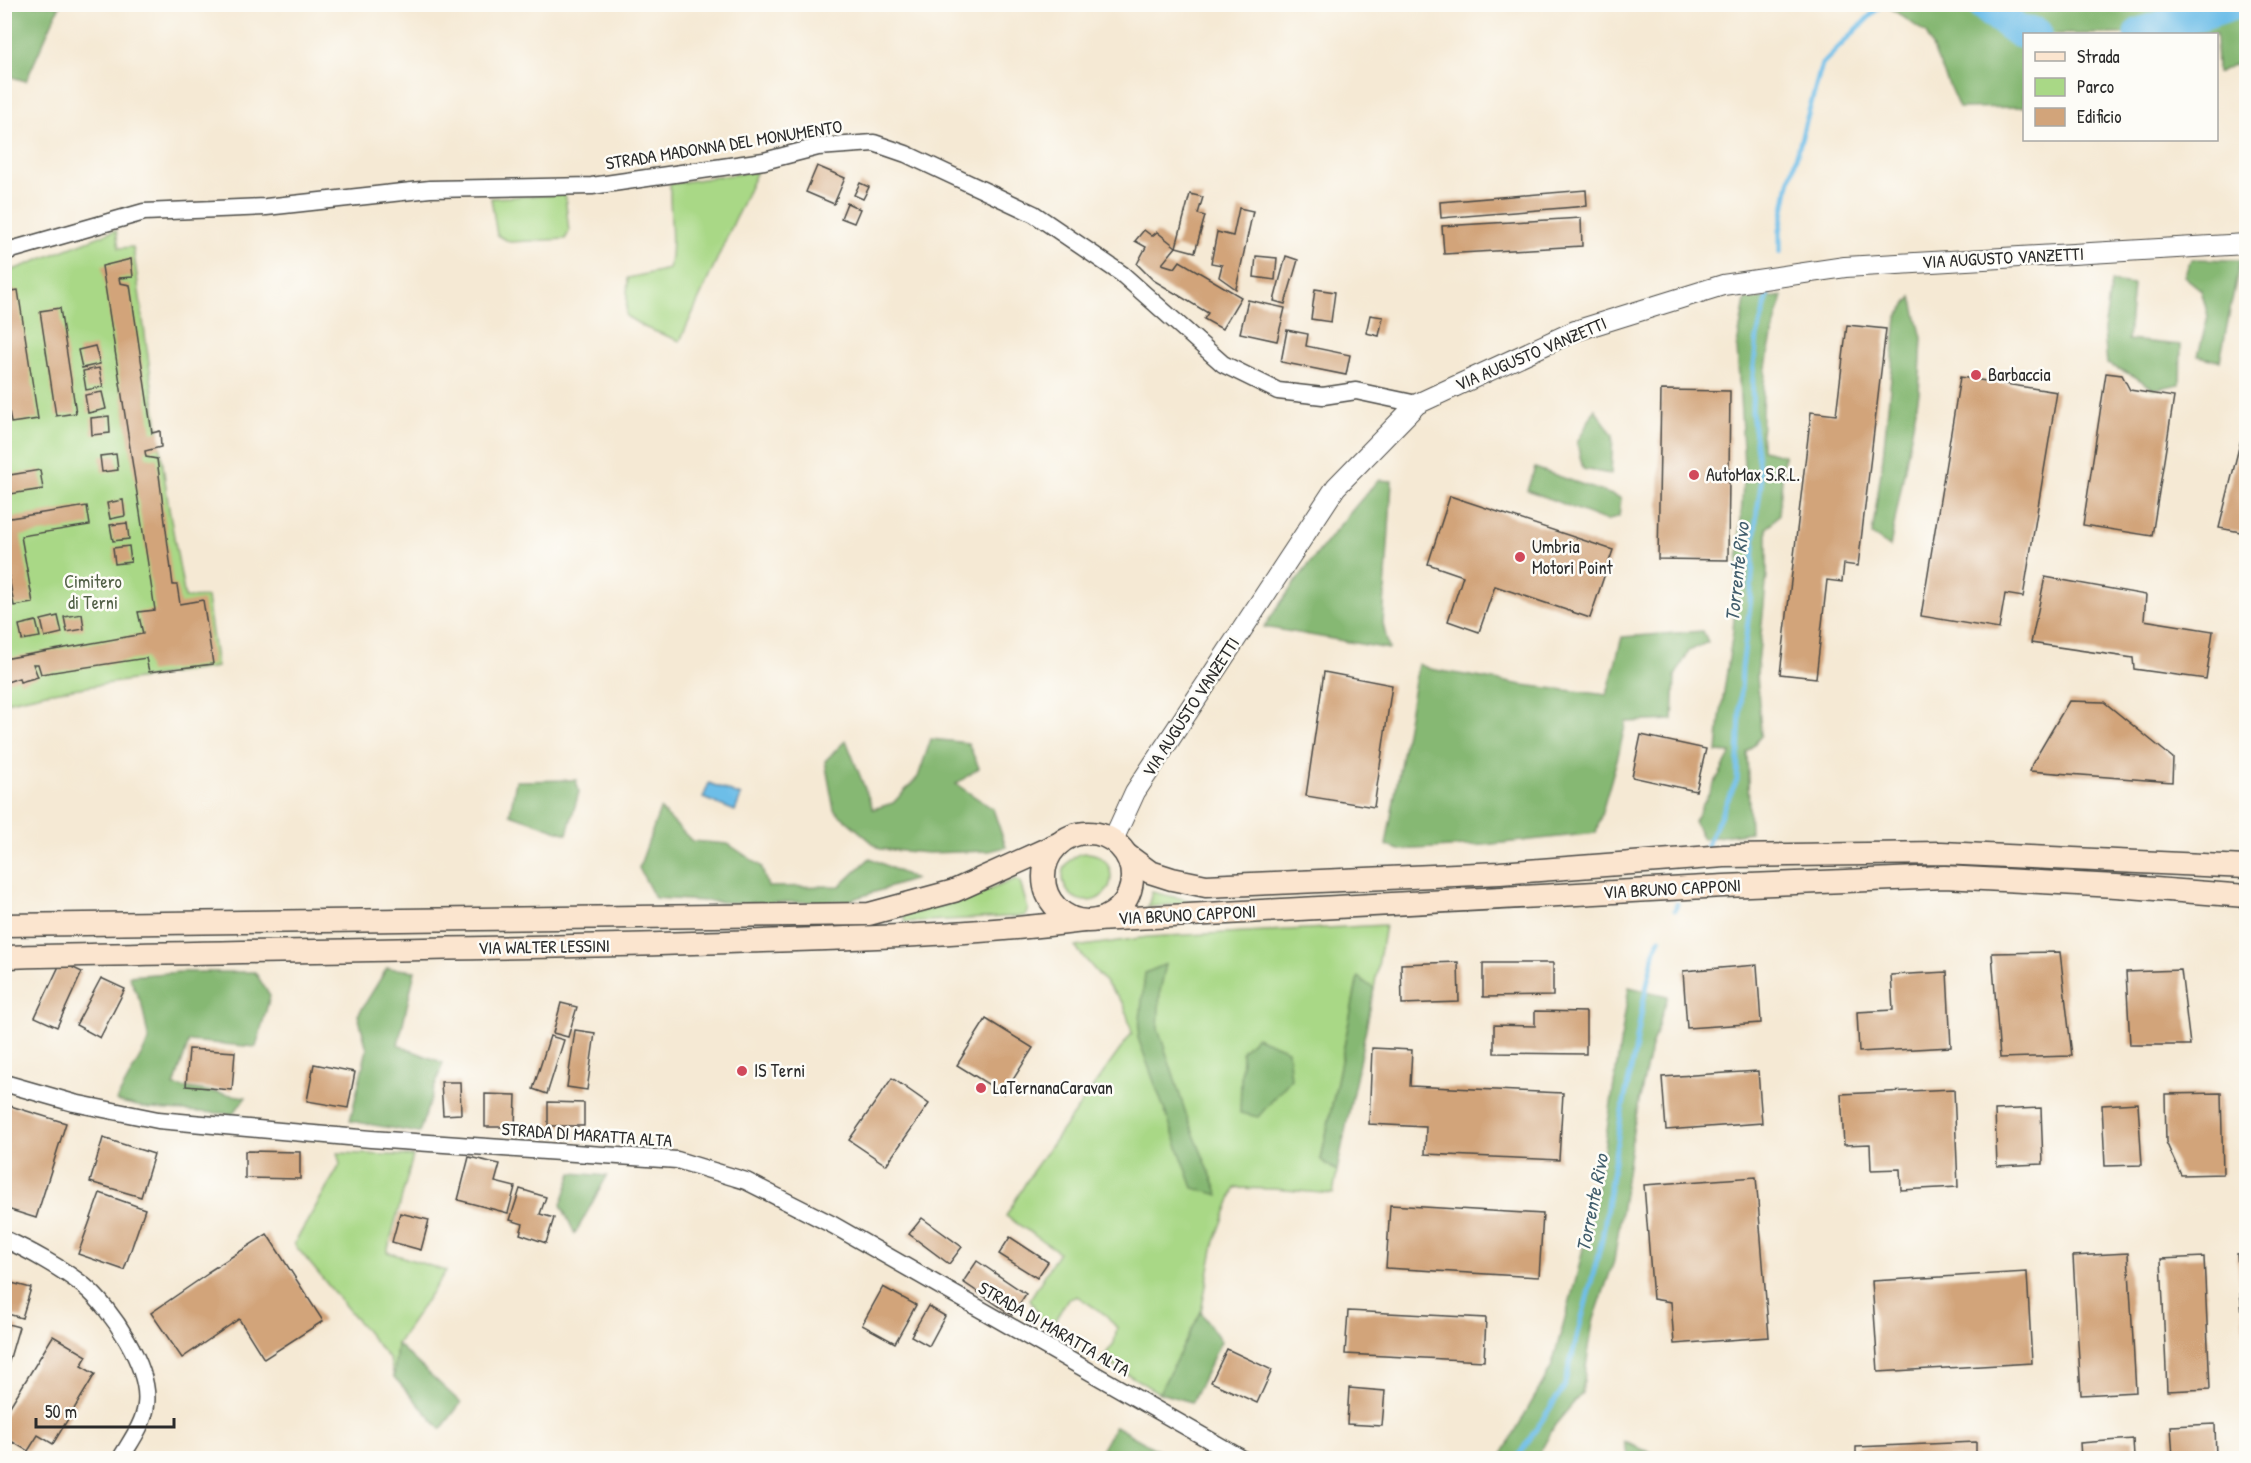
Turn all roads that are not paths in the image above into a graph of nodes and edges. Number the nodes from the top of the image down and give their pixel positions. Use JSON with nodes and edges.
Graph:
{"nodes":[{"id":1,"x":2247,"y":244,"type":"edge"},
{"id":2,"x":4,"y":252,"type":"edge"},
{"id":3,"x":1417,"y":404,"type":"junction"},
{"id":4,"x":1058,"y":844,"type":"junction"},
{"id":5,"x":1120,"y":848,"type":"junction"},
{"id":6,"x":2247,"y":867,"type":"edge"},
{"id":7,"x":2247,"y":896,"type":"edge"},
{"id":8,"x":1090,"y":920,"type":"junction"},
{"id":9,"x":4,"y":926,"type":"edge"},
{"id":10,"x":4,"y":957,"type":"edge"},
{"id":11,"x":4,"y":1083,"type":"edge"},
{"id":12,"x":4,"y":1239,"type":"edge"},
{"id":13,"x":121,"y":1458,"type":"edge"},
{"id":14,"x":1241,"y":1458,"type":"edge"}],
"edges":[{"from":1,"to":3,"type":"street","name":"VIA AUGUSTO VANZETTI"},
{"from":2,"to":3,"type":"street","name":"STRADA MADONNA DEL MONUMENTO"},
{"from":3,"to":5,"type":"street","name":"VIA AUGUSTO VANZETTI"},
{"from":4,"to":5,"type":"main road"},
{"from":4,"to":8,"type":"main road"},
{"from":4,"to":9,"type":"main road","name":"VIA WALTER LESSINI"},
{"from":5,"to":6,"type":"main road","name":"VIA BRUNO CAPPONI"},
{"from":5,"to":8,"type":"main road"},
{"from":7,"to":8,"type":"main road","name":"VIA BRUNO CAPPONI"},
{"from":8,"to":10,"type":"main road","name":"VIA WALTER LESSINI"},
{"from":11,"to":14,"type":"street","name":"STRADA DI MARATTA ALTA"},
{"from":12,"to":13,"type":"street"}]}
